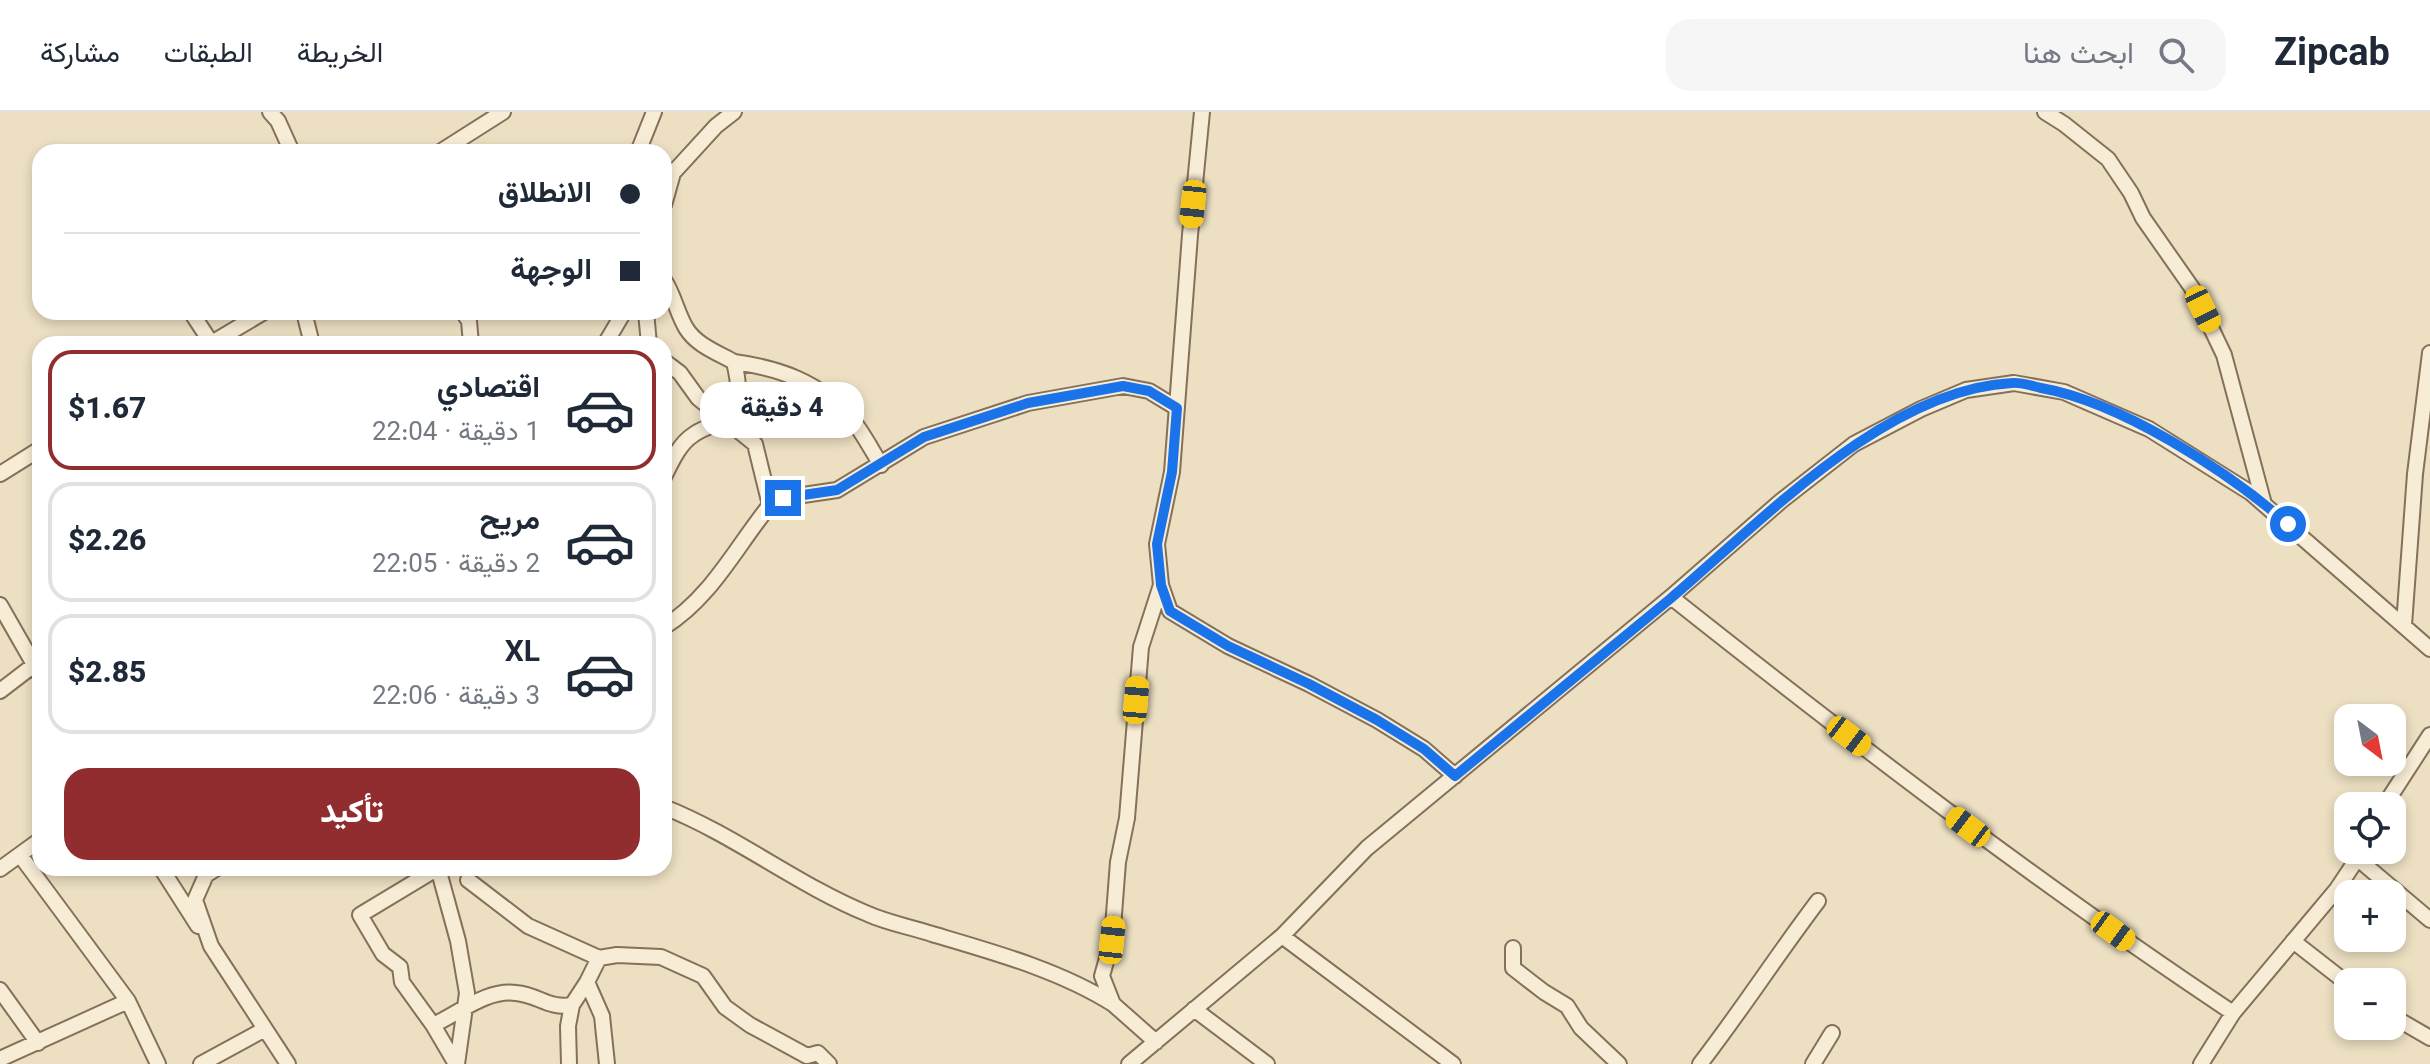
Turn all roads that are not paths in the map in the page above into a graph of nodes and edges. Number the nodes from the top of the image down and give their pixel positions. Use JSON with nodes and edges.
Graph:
{"nodes":[{"id":1,"x":270,"y":112,"type":"edge"},
{"id":2,"x":503,"y":112,"type":"edge"},
{"id":3,"x":654,"y":112,"type":"edge"},
{"id":4,"x":734,"y":112,"type":"edge"},
{"id":5,"x":1202,"y":112,"type":"edge"},
{"id":6,"x":2045,"y":112,"type":"edge"},
{"id":7,"x":288,"y":144,"type":"edge"},
{"id":8,"x":453,"y":144,"type":"edge"},
{"id":9,"x":641,"y":144,"type":"edge"},
{"id":10,"x":672,"y":177,"type":"edge"},
{"id":11,"x":672,"y":292,"type":"edge"},
{"id":12,"x":251,"y":320,"type":"edge"},
{"id":13,"x":224,"y":336,"type":"edge"},
{"id":14,"x":2430,"y":353,"type":"edge"},
{"id":15,"x":734,"y":362,"type":"junction"},
{"id":16,"x":672,"y":367,"type":"edge"},
{"id":17,"x":1177,"y":408,"type":"junction"},
{"id":18,"x":725,"y":419,"type":"junction"},
{"id":19,"x":32,"y":454,"type":"edge"},
{"id":20,"x":672,"y":462,"type":"edge"},
{"id":21,"x":881,"y":465,"type":"junction"},
{"id":22,"x":0,"y":474,"type":"edge"},
{"id":23,"x":2264,"y":504,"type":"junction"},
{"id":24,"x":770,"y":505,"type":"junction"},
{"id":25,"x":1161,"y":585,"type":"junction"},
{"id":26,"x":1671,"y":597,"type":"junction"},
{"id":27,"x":0,"y":605,"type":"edge"},
{"id":28,"x":672,"y":621,"type":"edge"},
{"id":29,"x":2404,"y":625,"type":"junction"},
{"id":30,"x":2430,"y":649,"type":"edge"},
{"id":31,"x":32,"y":661,"type":"edge"},
{"id":32,"x":32,"y":673,"type":"edge"},
{"id":33,"x":0,"y":691,"type":"edge"},
{"id":34,"x":2430,"y":735,"type":"edge"},
{"id":35,"x":1455,"y":776,"type":"junction"},
{"id":36,"x":2393,"y":792,"type":"edge"},
{"id":37,"x":672,"y":810,"type":"edge"},
{"id":38,"x":32,"y":846,"type":"edge"},
{"id":39,"x":20,"y":855,"type":"junction"},
{"id":40,"x":2353,"y":864,"type":"edge"},
{"id":41,"x":2371,"y":864,"type":"edge"},
{"id":42,"x":0,"y":869,"type":"edge"},
{"id":43,"x":32,"y":871,"type":"edge"},
{"id":44,"x":36,"y":876,"type":"edge"},
{"id":45,"x":166,"y":876,"type":"edge"},
{"id":46,"x":206,"y":876,"type":"edge"},
{"id":47,"x":425,"y":876,"type":"edge"},
{"id":48,"x":440,"y":876,"type":"edge"},
{"id":49,"x":468,"y":880,"type":"dead end"},
{"id":50,"x":1818,"y":901,"type":"dead end"},
{"id":51,"x":2430,"y":920,"type":"edge"},
{"id":52,"x":1282,"y":936,"type":"junction"},
{"id":53,"x":2293,"y":941,"type":"junction"},
{"id":54,"x":211,"y":946,"type":"junction"},
{"id":55,"x":1513,"y":948,"type":"dead end"},
{"id":56,"x":599,"y":958,"type":"junction"},
{"id":57,"x":2334,"y":973,"type":"edge"},
{"id":58,"x":587,"y":982,"type":"junction"},
{"id":59,"x":0,"y":990,"type":"edge"},
{"id":60,"x":128,"y":1001,"type":"junction"},
{"id":61,"x":1113,"y":1004,"type":"junction"},
{"id":62,"x":572,"y":1005,"type":"junction"},
{"id":63,"x":466,"y":1008,"type":"junction"},
{"id":64,"x":1194,"y":1009,"type":"junction"},
{"id":65,"x":2233,"y":1013,"type":"junction"},
{"id":66,"x":2406,"y":1024,"type":"edge"},
{"id":67,"x":433,"y":1025,"type":"junction"},
{"id":68,"x":265,"y":1029,"type":"junction"},
{"id":69,"x":1832,"y":1033,"type":"dead end"},
{"id":70,"x":2430,"y":1038,"type":"edge"},
{"id":71,"x":1156,"y":1042,"type":"junction"},
{"id":72,"x":38,"y":1043,"type":"junction"},
{"id":73,"x":0,"y":1059,"type":"edge"},
{"id":74,"x":158,"y":1064,"type":"edge"},
{"id":75,"x":201,"y":1064,"type":"edge"},
{"id":76,"x":288,"y":1064,"type":"edge"},
{"id":77,"x":457,"y":1064,"type":"edge"},
{"id":78,"x":569,"y":1064,"type":"edge"},
{"id":79,"x":607,"y":1064,"type":"edge"},
{"id":80,"x":829,"y":1064,"type":"edge"},
{"id":81,"x":1129,"y":1064,"type":"edge"},
{"id":82,"x":1267,"y":1064,"type":"edge"},
{"id":83,"x":1453,"y":1064,"type":"edge"},
{"id":84,"x":1619,"y":1064,"type":"edge"},
{"id":85,"x":1700,"y":1064,"type":"edge"},
{"id":86,"x":1813,"y":1064,"type":"edge"},
{"id":87,"x":2201,"y":1064,"type":"edge"}],
"edges":[{"from":1,"to":7,"type":"street"},
{"from":2,"to":8,"type":"street"},
{"from":3,"to":9,"type":"street"},
{"from":4,"to":10,"type":"street"},
{"from":5,"to":17,"type":"street"},
{"from":6,"to":23,"type":"street"},
{"from":11,"to":15,"type":"street"},
{"from":12,"to":13,"type":"street"},
{"from":14,"to":29,"type":"street"},
{"from":15,"to":18,"type":"street"},
{"from":15,"to":21,"type":"street"},
{"from":16,"to":18,"type":"street"},
{"from":17,"to":21,"type":"street"},
{"from":17,"to":25,"type":"street"},
{"from":18,"to":20,"type":"street"},
{"from":18,"to":24,"type":"street"},
{"from":19,"to":22,"type":"street"},
{"from":21,"to":24,"type":"street"},
{"from":23,"to":26,"type":"street"},
{"from":23,"to":29,"type":"street"},
{"from":24,"to":28,"type":"street"},
{"from":25,"to":35,"type":"street"},
{"from":25,"to":61,"type":"street"},
{"from":26,"to":35,"type":"street"},
{"from":26,"to":65,"type":"street"},
{"from":27,"to":31,"type":"street"},
{"from":29,"to":30,"type":"street"},
{"from":32,"to":33,"type":"street"},
{"from":34,"to":36,"type":"street"},
{"from":35,"to":52,"type":"street"},
{"from":37,"to":61,"type":"street"},
{"from":38,"to":39,"type":"street"},
{"from":39,"to":42,"type":"street"},
{"from":39,"to":43,"type":"street"},
{"from":40,"to":53,"type":"street"},
{"from":41,"to":51,"type":"street"},
{"from":44,"to":60,"type":"street"},
{"from":45,"to":54,"type":"street"},
{"from":46,"to":54,"type":"street"},
{"from":47,"to":67,"type":"street"},
{"from":48,"to":63,"type":"street"},
{"from":49,"to":56,"type":"street"},
{"from":50,"to":85,"type":"street"},
{"from":52,"to":64,"type":"street"},
{"from":52,"to":83,"type":"street"},
{"from":53,"to":57,"type":"street"},
{"from":53,"to":65,"type":"street"},
{"from":54,"to":68,"type":"street"},
{"from":55,"to":84,"type":"street"},
{"from":56,"to":58,"type":"street"},
{"from":56,"to":80,"type":"street"},
{"from":58,"to":62,"type":"street"},
{"from":58,"to":79,"type":"street"},
{"from":59,"to":72,"type":"street"},
{"from":60,"to":72,"type":"street"},
{"from":60,"to":74,"type":"street"},
{"from":61,"to":71,"type":"street"},
{"from":62,"to":63,"type":"street"},
{"from":62,"to":78,"type":"street"},
{"from":63,"to":67,"type":"street"},
{"from":63,"to":77,"type":"street"},
{"from":64,"to":71,"type":"street"},
{"from":64,"to":82,"type":"street"},
{"from":65,"to":87,"type":"street"},
{"from":66,"to":70,"type":"street"},
{"from":67,"to":77,"type":"street"},
{"from":68,"to":75,"type":"street"},
{"from":68,"to":76,"type":"street"},
{"from":69,"to":86,"type":"street"},
{"from":71,"to":81,"type":"street"},
{"from":72,"to":73,"type":"street"}]}
